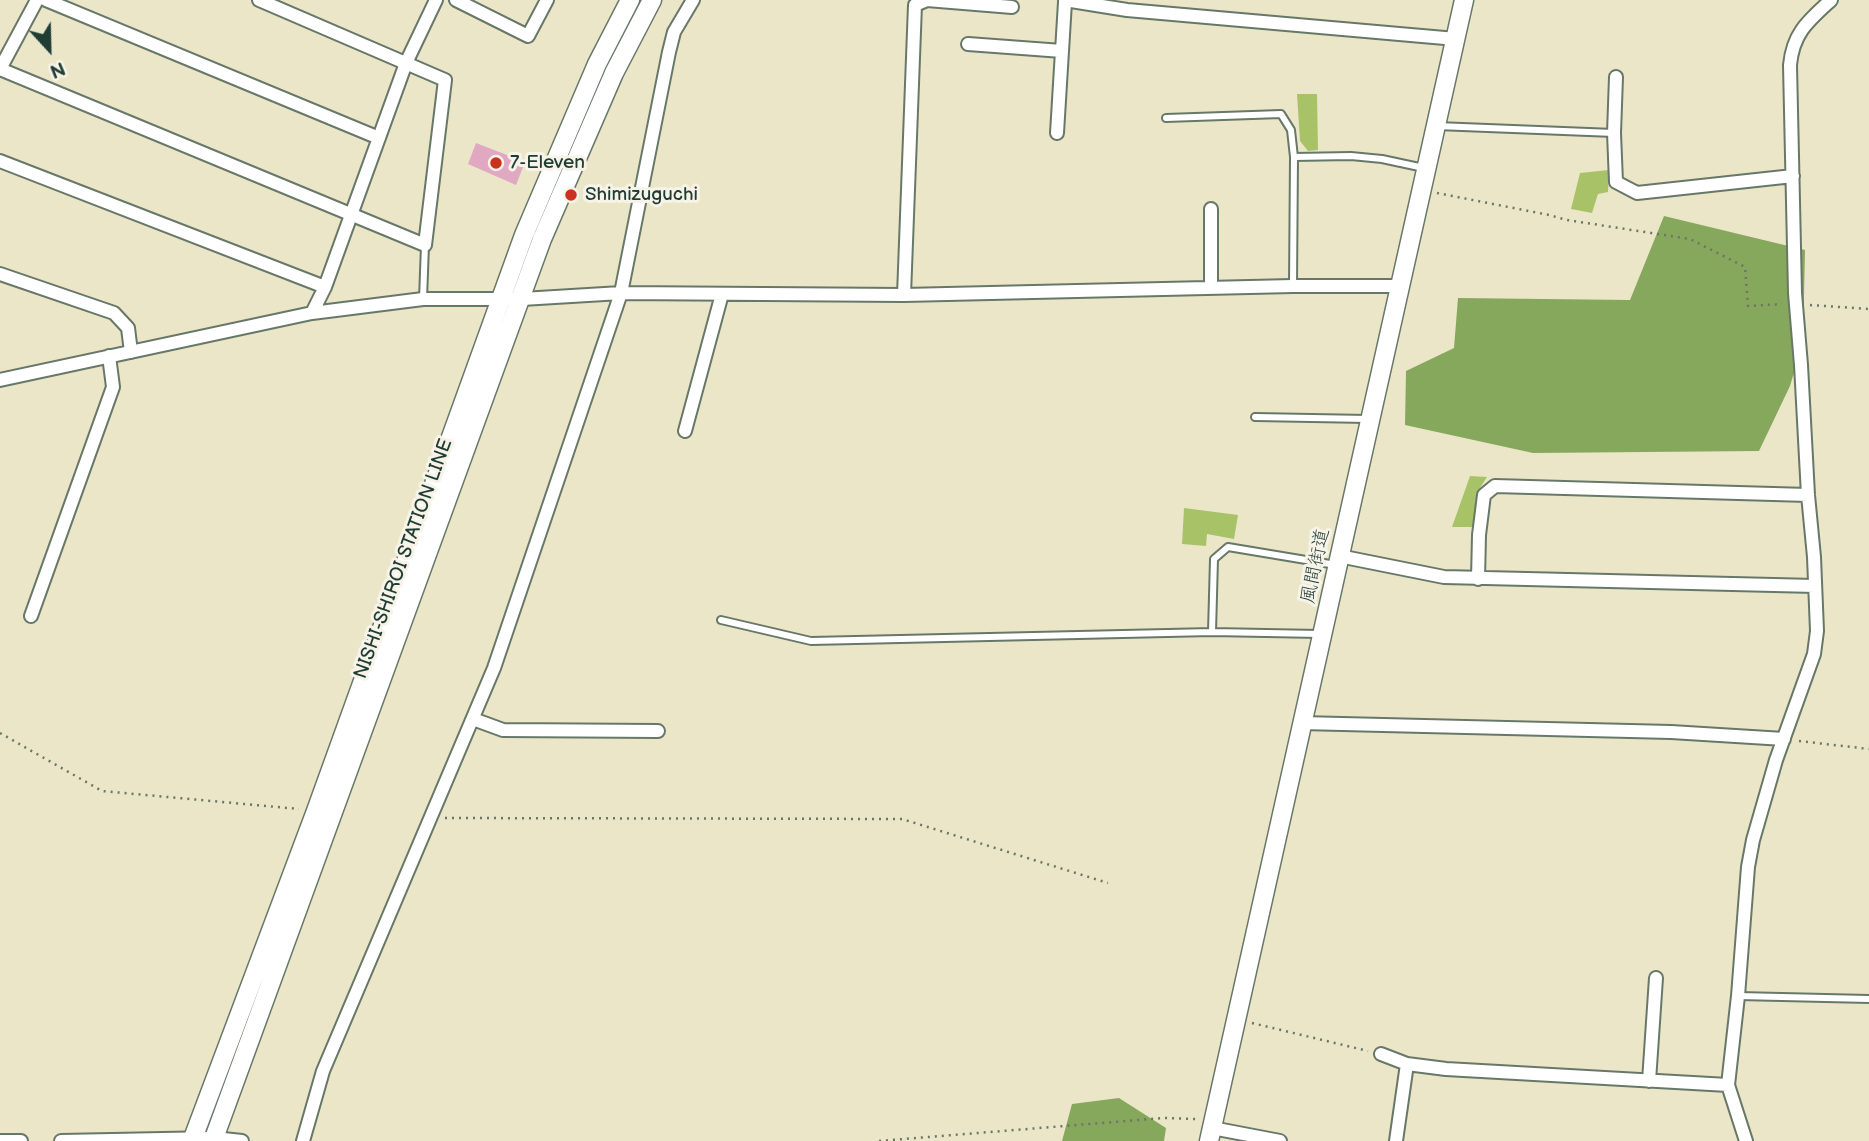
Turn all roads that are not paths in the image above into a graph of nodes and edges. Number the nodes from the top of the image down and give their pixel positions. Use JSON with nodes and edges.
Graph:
{"nodes":[{"id":1,"x":37,"y":0,"type":"edge"},
{"id":2,"x":46,"y":0,"type":"edge"},
{"id":3,"x":259,"y":0,"type":"edge"},
{"id":4,"x":436,"y":0,"type":"edge"},
{"id":5,"x":456,"y":0,"type":"edge"},
{"id":6,"x":547,"y":0,"type":"edge"},
{"id":7,"x":630,"y":0,"type":"edge"},
{"id":8,"x":652,"y":0,"type":"edge"},
{"id":9,"x":693,"y":0,"type":"edge"},
{"id":10,"x":1464,"y":0,"type":"edge"},
{"id":11,"x":1831,"y":0,"type":"edge"},
{"id":12,"x":1065,"y":1,"type":"edge"},
{"id":13,"x":1012,"y":7,"type":"dead end"},
{"id":14,"x":1456,"y":39,"type":"junction"},
{"id":15,"x":968,"y":44,"type":"dead end"},
{"id":16,"x":1062,"y":51,"type":"junction"},
{"id":17,"x":406,"y":63,"type":"junction"},
{"id":18,"x":0,"y":69,"type":"edge"},
{"id":19,"x":1616,"y":77,"type":"dead end"},
{"id":20,"x":1166,"y":118,"type":"dead end"},
{"id":21,"x":1437,"y":126,"type":"junction"},
{"id":22,"x":1057,"y":133,"type":"dead end"},
{"id":23,"x":1614,"y":133,"type":"junction"},
{"id":24,"x":379,"y":138,"type":"junction"},
{"id":25,"x":1294,"y":157,"type":"junction"},
{"id":26,"x":0,"y":161,"type":"edge"},
{"id":27,"x":1426,"y":169,"type":"junction"},
{"id":28,"x":1793,"y":176,"type":"junction"},
{"id":29,"x":1211,"y":209,"type":"dead end"},
{"id":30,"x":352,"y":214,"type":"junction"},
{"id":31,"x":425,"y":245,"type":"junction"},
{"id":32,"x":0,"y":274,"type":"edge"},
{"id":33,"x":1293,"y":286,"type":"junction"},
{"id":34,"x":1399,"y":286,"type":"junction"},
{"id":35,"x":326,"y":287,"type":"junction"},
{"id":36,"x":1211,"y":288,"type":"junction"},
{"id":37,"x":621,"y":293,"type":"junction"},
{"id":38,"x":722,"y":293,"type":"junction"},
{"id":39,"x":904,"y":295,"type":"junction"},
{"id":40,"x":502,"y":297,"type":"junction"},
{"id":41,"x":423,"y":299,"type":"junction"},
{"id":42,"x":522,"y":299,"type":"junction"},
{"id":43,"x":312,"y":313,"type":"junction"},
{"id":44,"x":131,"y":352,"type":"junction"},
{"id":45,"x":110,"y":356,"type":"junction"},
{"id":46,"x":0,"y":380,"type":"edge"},
{"id":47,"x":1255,"y":417,"type":"dead end"},
{"id":48,"x":1370,"y":419,"type":"junction"},
{"id":49,"x":685,"y":431,"type":"dead end"},
{"id":50,"x":1808,"y":495,"type":"junction"},
{"id":51,"x":1338,"y":561,"type":"junction"},
{"id":52,"x":1478,"y":579,"type":"junction"},
{"id":53,"x":1815,"y":586,"type":"junction"},
{"id":54,"x":31,"y":616,"type":"dead end"},
{"id":55,"x":721,"y":620,"type":"dead end"},
{"id":56,"x":1212,"y":632,"type":"junction"},
{"id":57,"x":1322,"y":634,"type":"junction"},
{"id":58,"x":473,"y":719,"type":"junction"},
{"id":59,"x":1301,"y":723,"type":"junction"},
{"id":60,"x":659,"y":731,"type":"dead end"},
{"id":61,"x":1784,"y":739,"type":"junction"},
{"id":62,"x":1656,"y":978,"type":"dead end"},
{"id":63,"x":1738,"y":996,"type":"junction"},
{"id":64,"x":1869,"y":999,"type":"edge"},
{"id":65,"x":1381,"y":1054,"type":"road end"},
{"id":66,"x":1407,"y":1064,"type":"junction"},
{"id":67,"x":1649,"y":1081,"type":"junction"},
{"id":68,"x":1728,"y":1085,"type":"junction"},
{"id":69,"x":1211,"y":1129,"type":"edge"},
{"id":70,"x":213,"y":1139,"type":"edge"},
{"id":71,"x":192,"y":1140,"type":"edge"},
{"id":72,"x":0,"y":1141,"type":"edge"},
{"id":73,"x":21,"y":1141,"type":"edge"},
{"id":74,"x":61,"y":1141,"type":"edge"},
{"id":75,"x":242,"y":1141,"type":"edge"},
{"id":76,"x":303,"y":1141,"type":"edge"},
{"id":77,"x":1280,"y":1141,"type":"edge"},
{"id":78,"x":1396,"y":1141,"type":"edge"},
{"id":79,"x":1746,"y":1141,"type":"edge"}],
"edges":[{"from":1,"to":18,"type":"street"},
{"from":2,"to":24,"type":"street"},
{"from":3,"to":17,"type":"street"},
{"from":4,"to":17,"type":"street"},
{"from":5,"to":6,"type":"street"},
{"from":7,"to":40,"type":"main road","name":"NISHI-SHIROI STATION LINE"},
{"from":8,"to":42,"type":"main road","name":"NISHI-SHIROI STATION LINE"},
{"from":9,"to":37,"type":"street"},
{"from":10,"to":14,"type":"main road","name":"風間街道"},
{"from":11,"to":28,"type":"street"},
{"from":12,"to":14,"type":"street"},
{"from":12,"to":16,"type":"street"},
{"from":13,"to":39,"type":"street"},
{"from":14,"to":21,"type":"main road","name":"風間街道"},
{"from":15,"to":16,"type":"street"},
{"from":16,"to":22,"type":"street"},
{"from":17,"to":24,"type":"street"},
{"from":17,"to":31,"type":"street"},
{"from":18,"to":30,"type":"street"},
{"from":19,"to":23,"type":"street"},
{"from":20,"to":25,"type":"lane"},
{"from":21,"to":23,"type":"lane"},
{"from":21,"to":27,"type":"main road","name":"風間街道"},
{"from":23,"to":28,"type":"street"},
{"from":24,"to":30,"type":"street"},
{"from":25,"to":27,"type":"lane"},
{"from":25,"to":33,"type":"lane"},
{"from":26,"to":35,"type":"street"},
{"from":27,"to":34,"type":"main road","name":"風間街道"},
{"from":28,"to":50,"type":"street"},
{"from":29,"to":36,"type":"street"},
{"from":30,"to":31,"type":"street"},
{"from":30,"to":35,"type":"street"},
{"from":31,"to":41,"type":"lane"},
{"from":32,"to":44,"type":"street"},
{"from":33,"to":34,"type":"street"},
{"from":33,"to":36,"type":"street"},
{"from":34,"to":48,"type":"main road","name":"風間街道"},
{"from":35,"to":43,"type":"street"},
{"from":36,"to":39,"type":"street"},
{"from":37,"to":38,"type":"street"},
{"from":37,"to":42,"type":"street"},
{"from":37,"to":58,"type":"street"},
{"from":38,"to":39,"type":"street"},
{"from":38,"to":49,"type":"street"},
{"from":40,"to":41,"type":"street"},
{"from":40,"to":42,"type":"street"},
{"from":40,"to":71,"type":"main road","name":"NISHI-SHIROI STATION LINE"},
{"from":41,"to":43,"type":"street"},
{"from":42,"to":70,"type":"main road","name":"NISHI-SHIROI STATION LINE"},
{"from":43,"to":44,"type":"street"},
{"from":44,"to":45,"type":"street"},
{"from":45,"to":46,"type":"street"},
{"from":45,"to":54,"type":"street"},
{"from":47,"to":48,"type":"lane"},
{"from":48,"to":51,"type":"main road","name":"風間街道"},
{"from":50,"to":52,"type":"street"},
{"from":50,"to":53,"type":"street"},
{"from":51,"to":52,"type":"street"},
{"from":51,"to":56,"type":"lane"},
{"from":51,"to":57,"type":"main road","name":"風間街道"},
{"from":52,"to":53,"type":"street"},
{"from":53,"to":61,"type":"street"},
{"from":55,"to":56,"type":"lane"},
{"from":56,"to":57,"type":"lane"},
{"from":57,"to":59,"type":"main road","name":"風間街道"},
{"from":58,"to":60,"type":"street"},
{"from":58,"to":76,"type":"street"},
{"from":59,"to":61,"type":"street"},
{"from":59,"to":69,"type":"main road","name":"風間街道"},
{"from":61,"to":63,"type":"street"},
{"from":62,"to":67,"type":"street"},
{"from":63,"to":64,"type":"lane"},
{"from":63,"to":68,"type":"street"},
{"from":65,"to":66,"type":"street"},
{"from":66,"to":67,"type":"street"},
{"from":66,"to":78,"type":"street"},
{"from":67,"to":68,"type":"street"},
{"from":68,"to":79,"type":"street"},
{"from":69,"to":77,"type":"street"},
{"from":70,"to":71,"type":"street"},
{"from":70,"to":75,"type":"street"},
{"from":71,"to":74,"type":"street"},
{"from":72,"to":73,"type":"street"}]}
